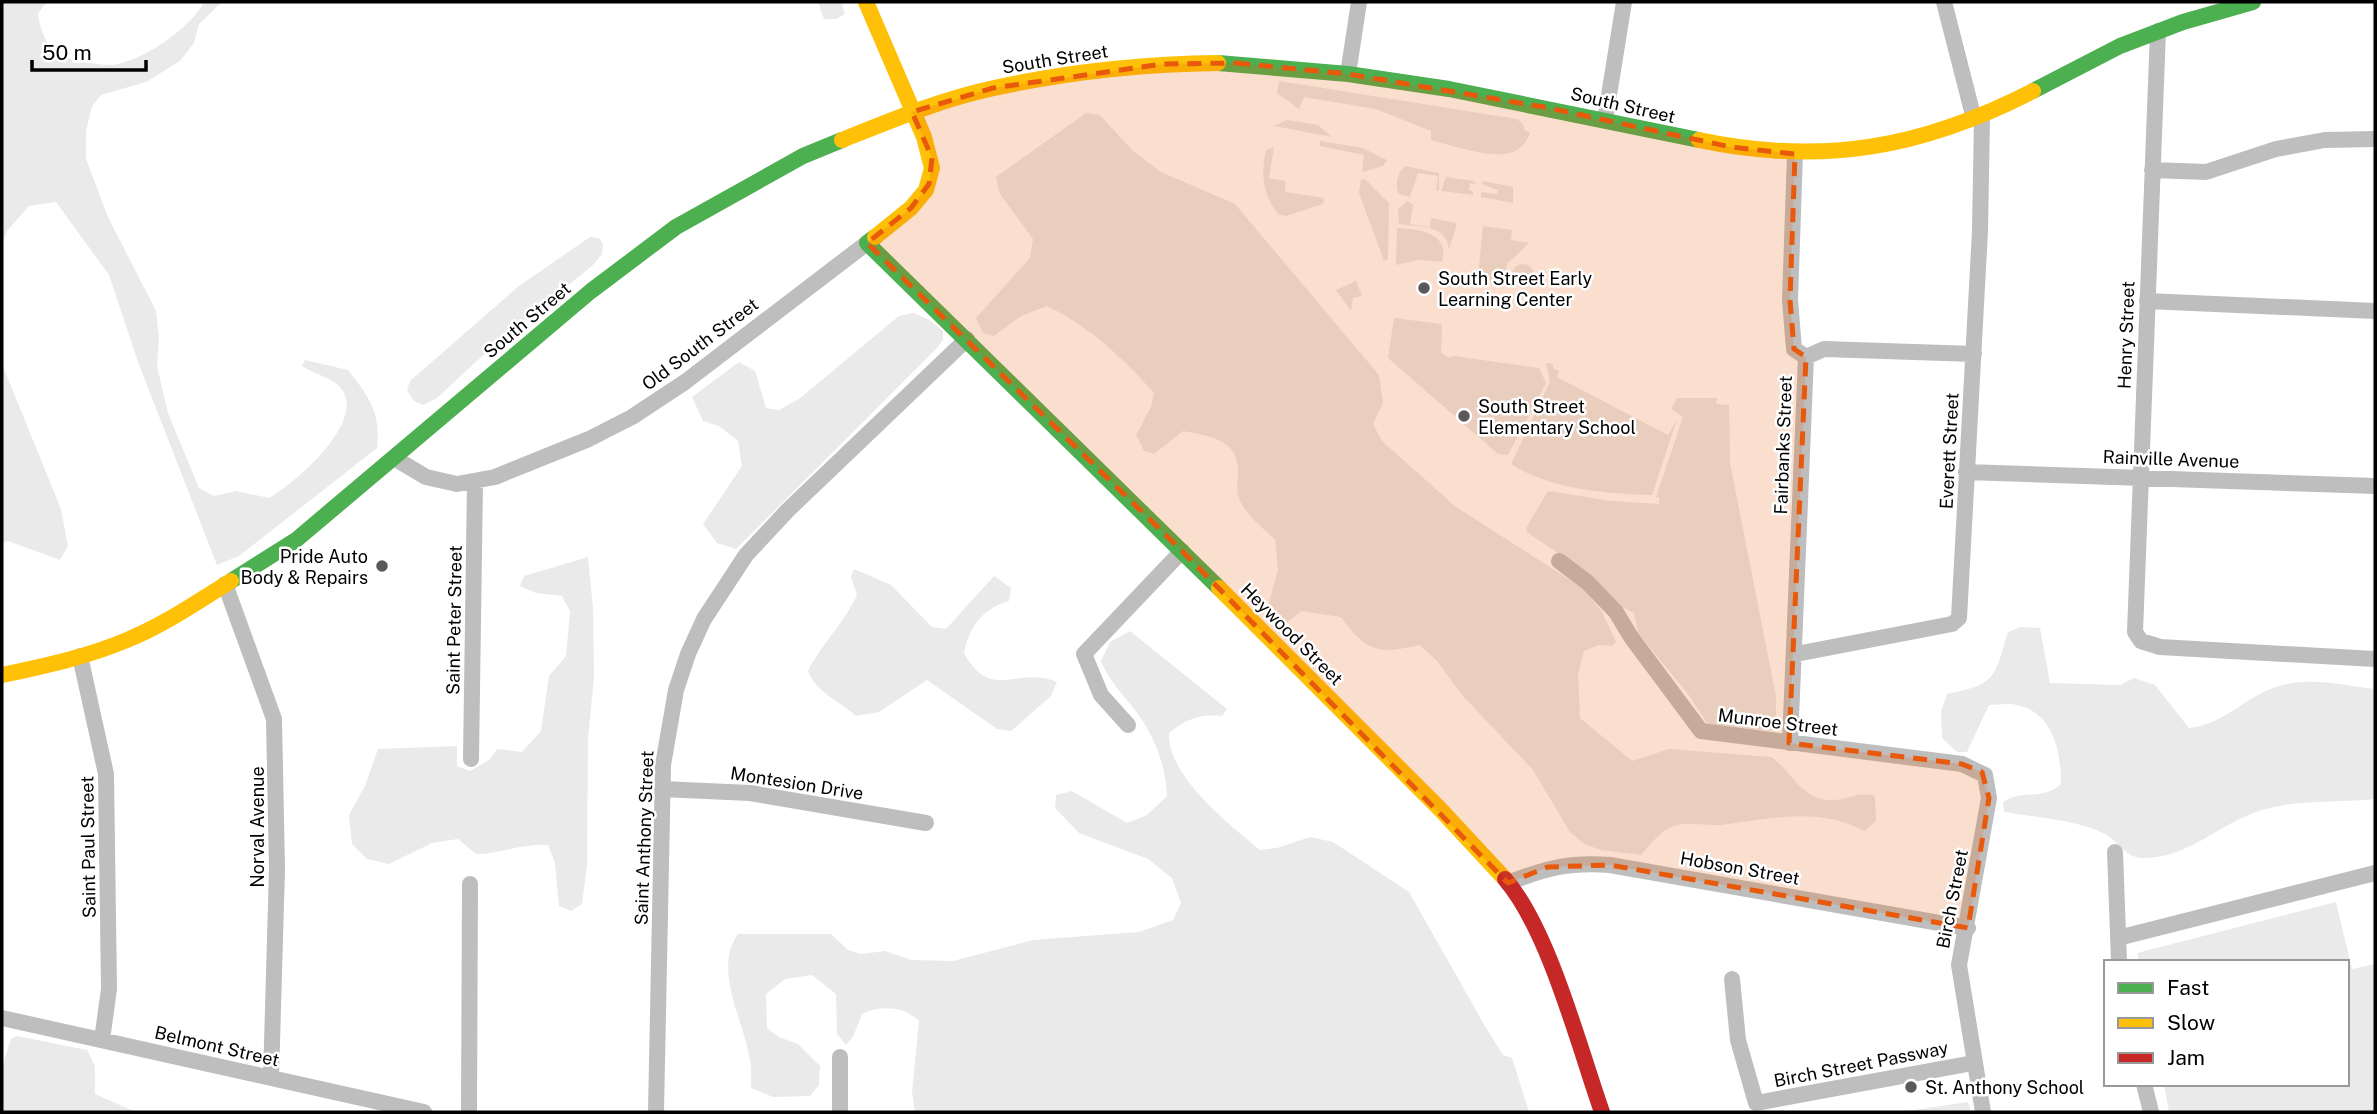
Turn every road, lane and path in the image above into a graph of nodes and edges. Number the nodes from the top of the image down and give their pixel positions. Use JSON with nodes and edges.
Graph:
{"nodes":[{"id":1,"x":866,"y":2,"type":"edge"},
{"id":2,"x":1359,"y":2,"type":"edge"},
{"id":3,"x":1624,"y":2,"type":"edge"},
{"id":4,"x":1944,"y":2,"type":"edge"},
{"id":5,"x":2253,"y":2,"type":"edge"},
{"id":6,"x":2198,"y":9,"type":"edge"},
{"id":7,"x":2158,"y":31,"type":"junction"},
{"id":8,"x":1348,"y":74,"type":"junction"},
{"id":9,"x":912,"y":112,"type":"junction"},
{"id":10,"x":1978,"y":118,"type":"junction"},
{"id":11,"x":1605,"y":120,"type":"junction"},
{"id":12,"x":2375,"y":139,"type":"edge"},
{"id":13,"x":1795,"y":154,"type":"junction"},
{"id":14,"x":2152,"y":170,"type":"junction"},
{"id":15,"x":867,"y":243,"type":"junction"},
{"id":16,"x":2147,"y":301,"type":"junction"},
{"id":17,"x":2375,"y":311,"type":"edge"},
{"id":18,"x":967,"y":339,"type":"junction"},
{"id":19,"x":1974,"y":354,"type":"junction"},
{"id":20,"x":1806,"y":357,"type":"junction"},
{"id":21,"x":394,"y":458,"type":"junction"},
{"id":22,"x":1966,"y":472,"type":"junction"},
{"id":23,"x":2140,"y":477,"type":"junction"},
{"id":24,"x":475,"y":482,"type":"junction"},
{"id":25,"x":2375,"y":486,"type":"edge"},
{"id":26,"x":1182,"y":551,"type":"junction"},
{"id":27,"x":1559,"y":561,"type":"dead end"},
{"id":28,"x":225,"y":584,"type":"junction"},
{"id":29,"x":1796,"y":654,"type":"junction"},
{"id":30,"x":80,"y":656,"type":"junction"},
{"id":31,"x":2375,"y":659,"type":"edge"},
{"id":32,"x":2,"y":675,"type":"edge"},
{"id":33,"x":1128,"y":726,"type":"dead end"},
{"id":34,"x":1790,"y":743,"type":"junction"},
{"id":35,"x":471,"y":759,"type":"dead end"},
{"id":36,"x":1986,"y":777,"type":"joint"},
{"id":37,"x":662,"y":789,"type":"junction"},
{"id":38,"x":926,"y":823,"type":"dead end"},
{"id":39,"x":2115,"y":852,"type":"dead end"},
{"id":40,"x":2375,"y":873,"type":"edge"},
{"id":41,"x":1508,"y":883,"type":"junction"},
{"id":42,"x":470,"y":884,"type":"dead end"},
{"id":43,"x":1968,"y":928,"type":"junction"},
{"id":44,"x":2118,"y":938,"type":"junction"},
{"id":45,"x":2119,"y":960,"type":"edge"},
{"id":46,"x":1732,"y":979,"type":"dead end"},
{"id":47,"x":2,"y":1018,"type":"edge"},
{"id":48,"x":102,"y":1040,"type":"junction"},
{"id":49,"x":840,"y":1057,"type":"dead end"},
{"id":50,"x":1973,"y":1063,"type":"junction"},
{"id":51,"x":271,"y":1078,"type":"junction"},
{"id":52,"x":2144,"y":1086,"type":"edge"},
{"id":53,"x":424,"y":1112,"type":"edge"},
{"id":54,"x":468,"y":1112,"type":"edge"},
{"id":55,"x":656,"y":1112,"type":"edge"},
{"id":56,"x":840,"y":1112,"type":"edge"},
{"id":57,"x":1602,"y":1112,"type":"edge"},
{"id":58,"x":1983,"y":1112,"type":"edge"},
{"id":59,"x":2151,"y":1112,"type":"edge"}],
"edges":[{"from":1,"to":9,"type":"main road","name":"Old South Street"},
{"from":2,"to":8,"type":"street"},
{"from":3,"to":11,"type":"street"},
{"from":4,"to":10,"type":"street","name":"Everett Street"},
{"from":5,"to":6,"type":"main road","name":"South Street"},
{"from":6,"to":7,"type":"main road","name":"South Street"},
{"from":7,"to":10,"type":"main road","name":"South Street"},
{"from":7,"to":14,"type":"street","name":"Henry Street"},
{"from":8,"to":9,"type":"main road","name":"South Street"},
{"from":8,"to":11,"type":"main road","name":"South Street"},
{"from":9,"to":15,"type":"main road","name":"Old South Street"},
{"from":9,"to":21,"type":"main road","name":"South Street"},
{"from":10,"to":13,"type":"main road","name":"South Street"},
{"from":10,"to":19,"type":"street","name":"Everett Street"},
{"from":11,"to":13,"type":"main road","name":"South Street"},
{"from":12,"to":14,"type":"street"},
{"from":13,"to":20,"type":"street","name":"Fairbanks Street"},
{"from":14,"to":16,"type":"street","name":"Henry Street"},
{"from":15,"to":18,"type":"main road","name":"Heywood Street"},
{"from":15,"to":24,"type":"street","name":"Old South Street"},
{"from":16,"to":17,"type":"street"},
{"from":16,"to":23,"type":"street","name":"Henry Street"},
{"from":18,"to":26,"type":"main road","name":"Heywood Street"},
{"from":18,"to":37,"type":"street","name":"Saint Anthony Street"},
{"from":19,"to":20,"type":"street"},
{"from":19,"to":22,"type":"street","name":"Everett Street"},
{"from":20,"to":29,"type":"street","name":"Fairbanks Street"},
{"from":21,"to":24,"type":"street","name":"Old South Street"},
{"from":21,"to":28,"type":"main road","name":"South Street"},
{"from":22,"to":23,"type":"street","name":"Rainville Avenue"},
{"from":22,"to":29,"type":"street","name":"Everett Street"},
{"from":23,"to":25,"type":"street","name":"Rainville Avenue"},
{"from":23,"to":31,"type":"street","name":"Henry Street"},
{"from":24,"to":35,"type":"street","name":"Saint Peter Street"},
{"from":26,"to":33,"type":"street"},
{"from":26,"to":41,"type":"main road","name":"Heywood Street"},
{"from":27,"to":34,"type":"street","name":"Munroe Street"},
{"from":28,"to":30,"type":"main road","name":"South Street"},
{"from":28,"to":51,"type":"street","name":"Norval Avenue"},
{"from":29,"to":34,"type":"street","name":"Fairbanks Street"},
{"from":30,"to":32,"type":"main road","name":"South Street"},
{"from":30,"to":48,"type":"street","name":"Saint Paul Street"},
{"from":34,"to":36,"type":"street","name":"Munroe Street"},
{"from":36,"to":43,"type":"street","name":"Birch Street"},
{"from":37,"to":38,"type":"street","name":"Montesion Drive"},
{"from":37,"to":55,"type":"street","name":"Saint Anthony Street"},
{"from":39,"to":44,"type":"street"},
{"from":40,"to":44,"type":"street"},
{"from":41,"to":43,"type":"street","name":"Hobson Street"},
{"from":41,"to":57,"type":"main road","name":"Heywood Street"},
{"from":42,"to":54,"type":"street"},
{"from":43,"to":50,"type":"street","name":"Birch Street"},
{"from":44,"to":45,"type":"street"},
{"from":46,"to":50,"type":"street","name":"Birch Street Passway"},
{"from":47,"to":48,"type":"street","name":"Belmont Street"},
{"from":48,"to":51,"type":"street","name":"Belmont Street"},
{"from":49,"to":56,"type":"street"},
{"from":50,"to":58,"type":"street","name":"Birch Street"},
{"from":51,"to":53,"type":"street","name":"Belmont Street"},
{"from":52,"to":59,"type":"street"}]}
